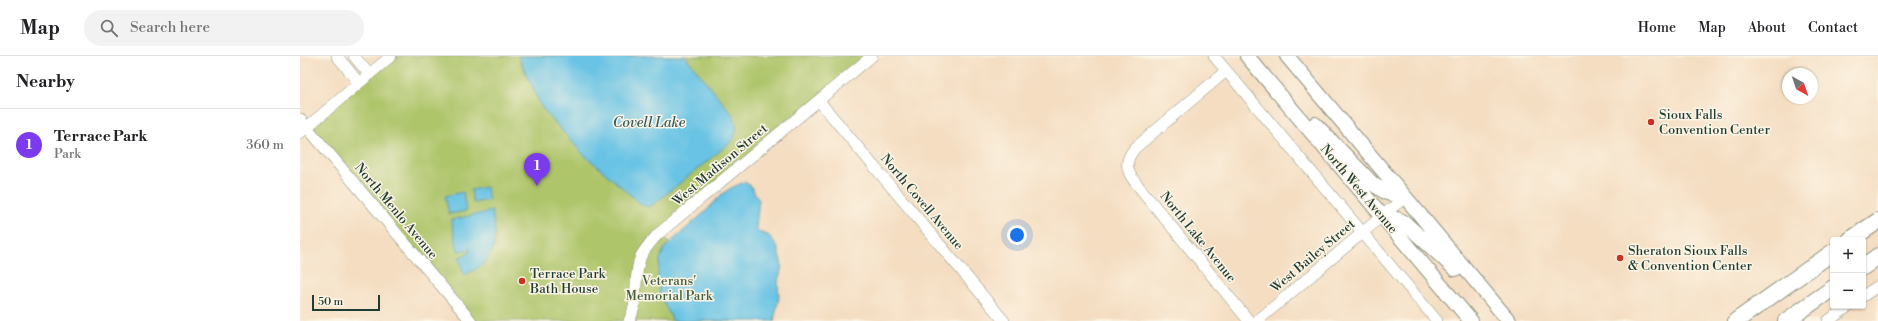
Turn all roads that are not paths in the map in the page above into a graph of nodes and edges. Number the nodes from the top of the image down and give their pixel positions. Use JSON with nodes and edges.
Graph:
{"nodes":[{"id":1,"x":337,"y":56,"type":"edge"},
{"id":2,"x":354,"y":56,"type":"edge"},
{"id":3,"x":391,"y":56,"type":"edge"},
{"id":4,"x":872,"y":56,"type":"edge"},
{"id":5,"x":1214,"y":56,"type":"edge"},
{"id":6,"x":1247,"y":56,"type":"edge"},
{"id":7,"x":1287,"y":56,"type":"edge"},
{"id":8,"x":1226,"y":71,"type":"junction"},
{"id":9,"x":369,"y":74,"type":"junction"},
{"id":10,"x":360,"y":83,"type":"junction"},
{"id":11,"x":1280,"y":95,"type":"junction"},
{"id":12,"x":819,"y":101,"type":"junction"},
{"id":13,"x":302,"y":126,"type":"edge"},
{"id":14,"x":1405,"y":196,"type":"junction"},
{"id":15,"x":1382,"y":216,"type":"junction"},
{"id":16,"x":1878,"y":221,"type":"edge"},
{"id":17,"x":1362,"y":232,"type":"junction"},
{"id":18,"x":1854,"y":237,"type":"edge"},
{"id":19,"x":1830,"y":254,"type":"edge"},
{"id":20,"x":1878,"y":256,"type":"edge"},
{"id":21,"x":1866,"y":264,"type":"edge"},
{"id":22,"x":1475,"y":282,"type":"junction"},
{"id":23,"x":1878,"y":286,"type":"edge"},
{"id":24,"x":1830,"y":290,"type":"edge"},
{"id":25,"x":1866,"y":294,"type":"edge"},
{"id":26,"x":1845,"y":309,"type":"edge"},
{"id":27,"x":471,"y":321,"type":"edge"},
{"id":28,"x":629,"y":321,"type":"edge"},
{"id":29,"x":1004,"y":321,"type":"edge"},
{"id":30,"x":1249,"y":321,"type":"edge"},
{"id":31,"x":1257,"y":321,"type":"edge"},
{"id":32,"x":1437,"y":321,"type":"edge"},
{"id":33,"x":1471,"y":321,"type":"edge"},
{"id":34,"x":1509,"y":321,"type":"edge"},
{"id":35,"x":1736,"y":321,"type":"edge"},
{"id":36,"x":1786,"y":321,"type":"edge"},
{"id":37,"x":1828,"y":321,"type":"edge"}],
"edges":[{"from":1,"to":10,"type":"street"},
{"from":2,"to":9,"type":"street"},
{"from":3,"to":9,"type":"street"},
{"from":4,"to":12,"type":"street","name":"West Madison Street"},
{"from":5,"to":8,"type":"street","name":"North West Avenue"},
{"from":6,"to":11,"type":"main road","name":"North West Avenue"},
{"from":7,"to":14,"type":"main road"},
{"from":8,"to":17,"type":"street","name":"North West Avenue"},
{"from":8,"to":30,"type":"street","name":"North Lake Avenue"},
{"from":9,"to":10,"type":"street"},
{"from":10,"to":13,"type":"street"},
{"from":11,"to":14,"type":"main road"},
{"from":11,"to":15,"type":"main road","name":"North West Avenue"},
{"from":12,"to":28,"type":"street","name":"West Madison Street"},
{"from":12,"to":29,"type":"street","name":"North Covell Avenue"},
{"from":13,"to":27,"type":"street","name":"North Menlo Avenue"},
{"from":14,"to":15,"type":"street","name":"West Bailey Street"},
{"from":14,"to":22,"type":"main road"},
{"from":15,"to":17,"type":"street","name":"West Bailey Street"},
{"from":15,"to":22,"type":"main road"},
{"from":15,"to":33,"type":"main road","name":"North West Avenue"},
{"from":16,"to":18,"type":"highway"},
{"from":17,"to":31,"type":"street","name":"West Bailey Street"},
{"from":17,"to":32,"type":"street","name":"North West Avenue"},
{"from":19,"to":35,"type":"highway"},
{"from":20,"to":21,"type":"highway"},
{"from":22,"to":34,"type":"main road"},
{"from":23,"to":25,"type":"street"},
{"from":24,"to":36,"type":"highway"},
{"from":26,"to":37,"type":"street"}]}
